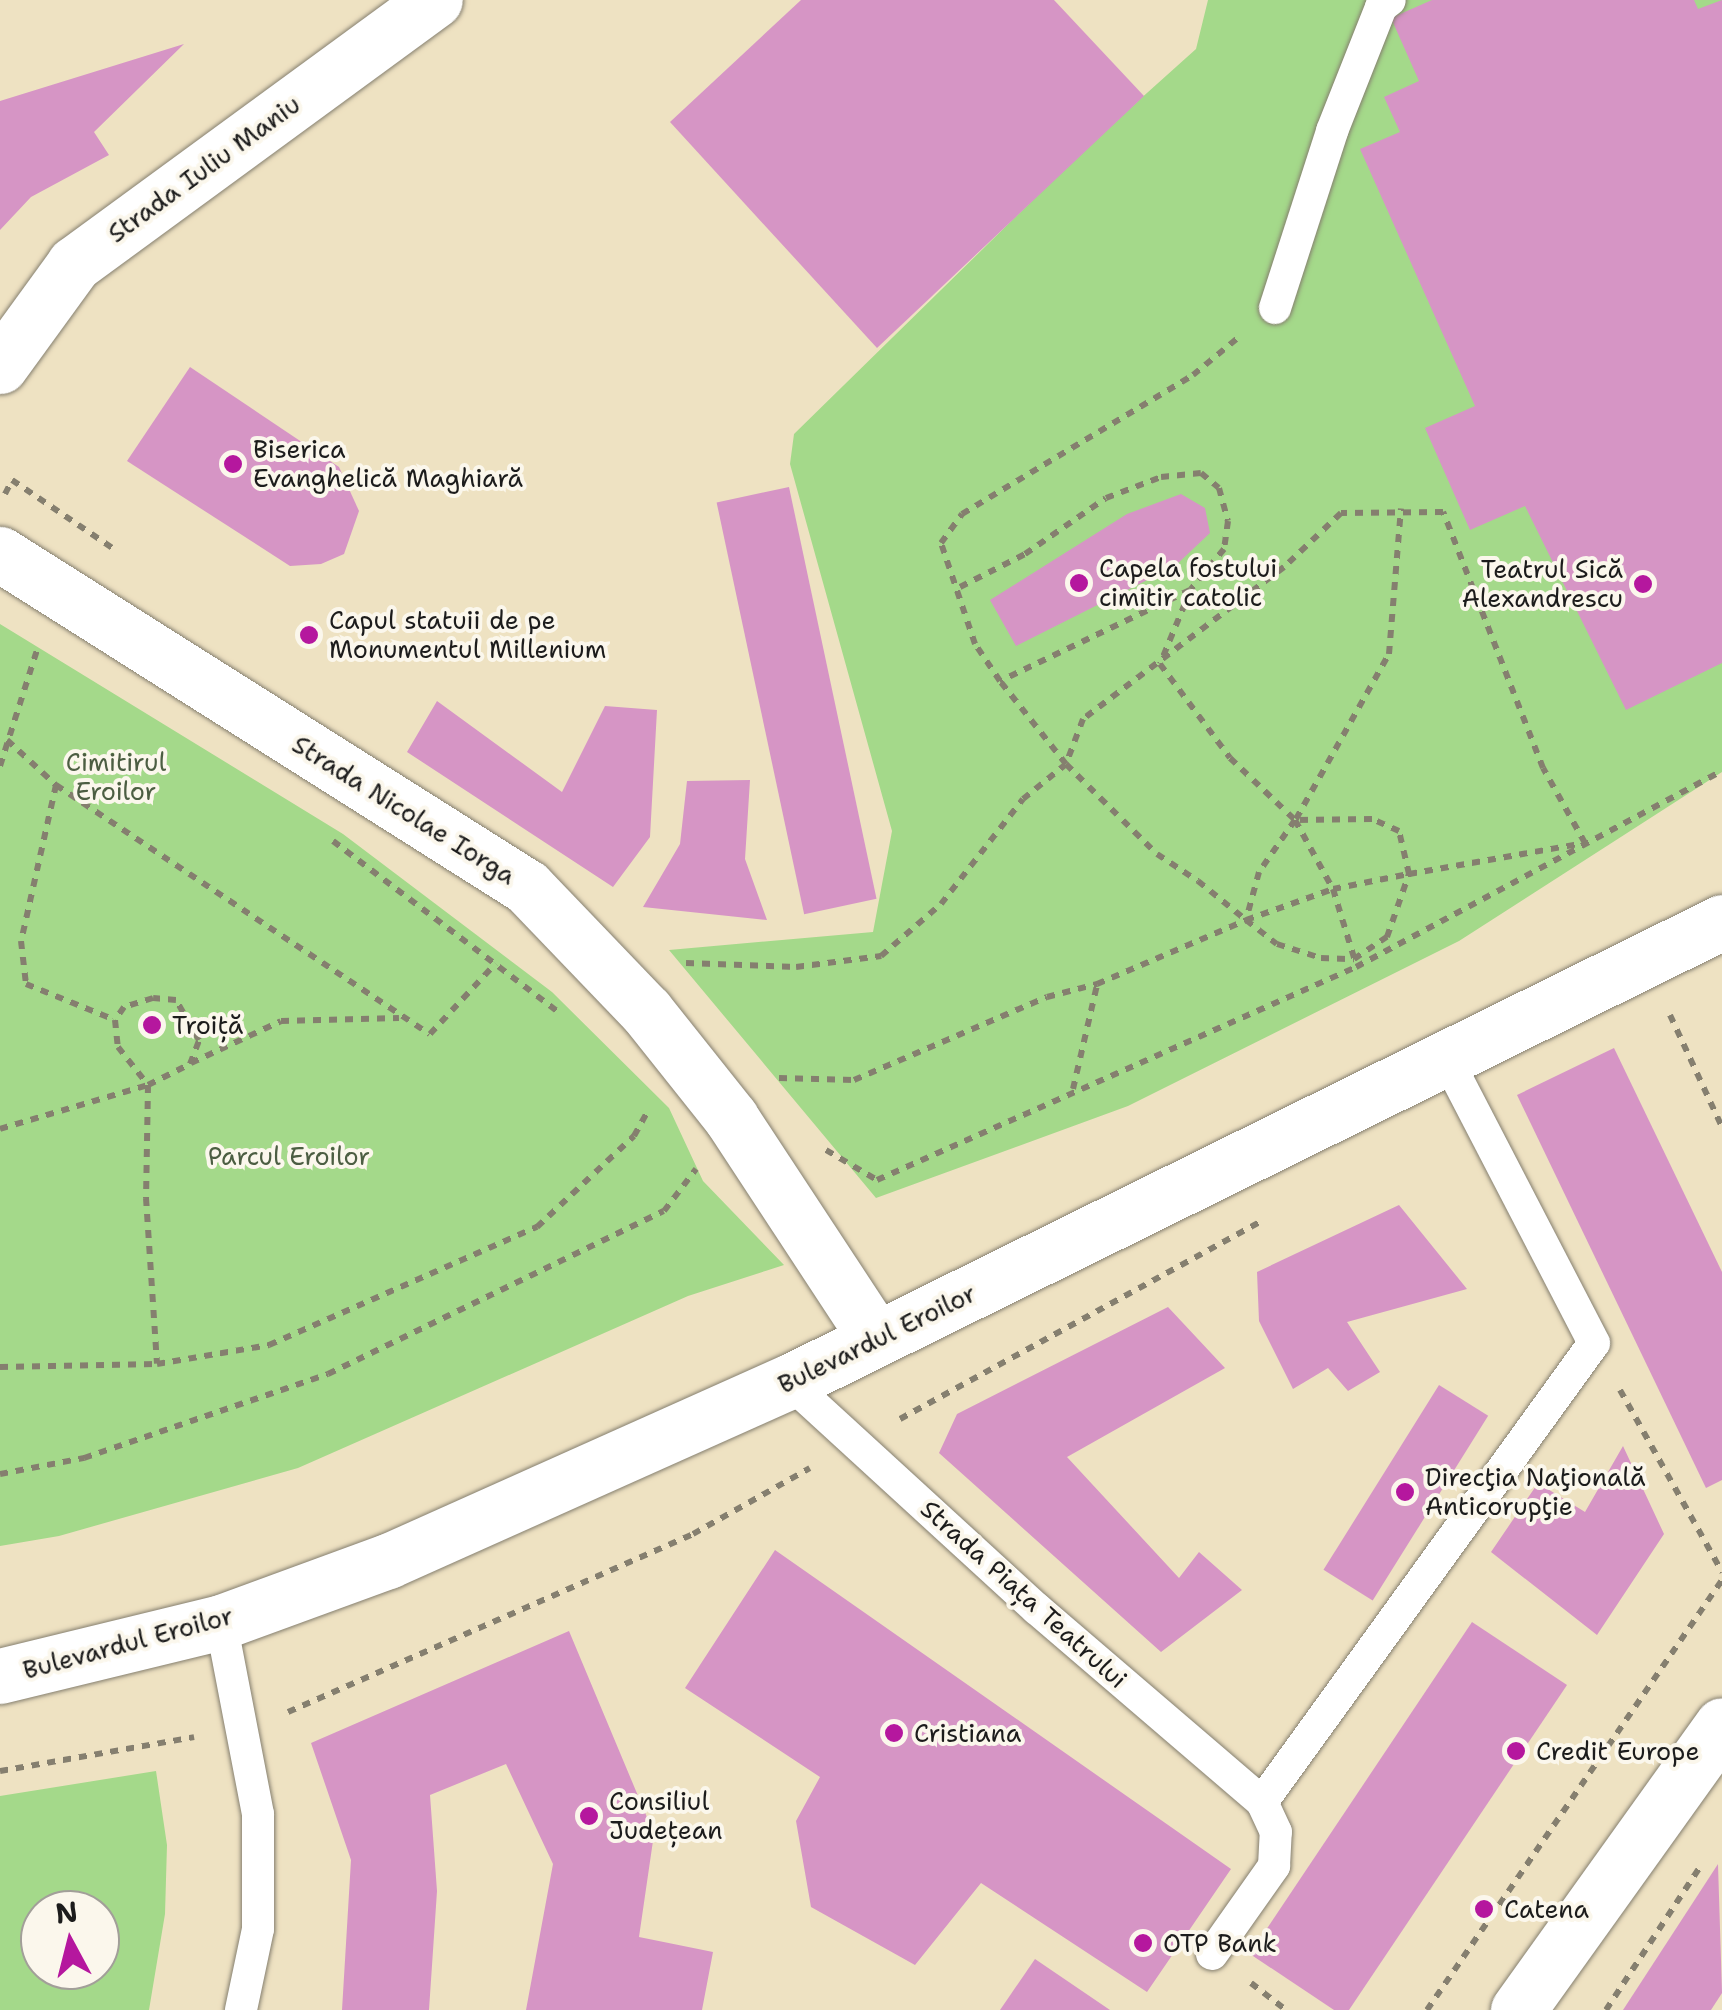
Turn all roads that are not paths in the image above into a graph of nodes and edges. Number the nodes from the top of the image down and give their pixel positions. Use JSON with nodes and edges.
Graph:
{"nodes":[{"id":1,"x":435,"y":0,"type":"edge"},
{"id":2,"x":1390,"y":0,"type":"edge"},
{"id":3,"x":1276,"y":308,"type":"road end"},
{"id":4,"x":0,"y":366,"type":"edge"},
{"id":5,"x":0,"y":554,"type":"edge"},
{"id":6,"x":1722,"y":922,"type":"edge"},
{"id":7,"x":1447,"y":1059,"type":"junction"},
{"id":8,"x":876,"y":1340,"type":"junction"},
{"id":9,"x":789,"y":1382,"type":"junction"},
{"id":10,"x":221,"y":1622,"type":"junction"},
{"id":11,"x":0,"y":1676,"type":"edge"},
{"id":12,"x":1722,"y":1726,"type":"edge"},
{"id":13,"x":1262,"y":1802,"type":"junction"},
{"id":14,"x":1212,"y":1954,"type":"dead end"},
{"id":15,"x":241,"y":2010,"type":"edge"},
{"id":16,"x":1518,"y":2010,"type":"edge"}],
"edges":[{"from":1,"to":4,"type":"street","name":"Strada Iuliu Maniu"},
{"from":2,"to":3,"type":"lane"},
{"from":5,"to":8,"type":"street","name":"Strada Nicolae Iorga"},
{"from":6,"to":7,"type":"street","name":"Bulevardul Eroilor"},
{"from":7,"to":8,"type":"street","name":"Bulevardul Eroilor"},
{"from":7,"to":13,"type":"lane"},
{"from":8,"to":9,"type":"street","name":"Bulevardul Eroilor"},
{"from":9,"to":10,"type":"street","name":"Bulevardul Eroilor"},
{"from":9,"to":13,"type":"lane","name":"Strada Piața Teatrului"},
{"from":10,"to":11,"type":"street","name":"Bulevardul Eroilor"},
{"from":10,"to":15,"type":"lane"},
{"from":12,"to":16,"type":"street"},
{"from":13,"to":14,"type":"lane"}]}
